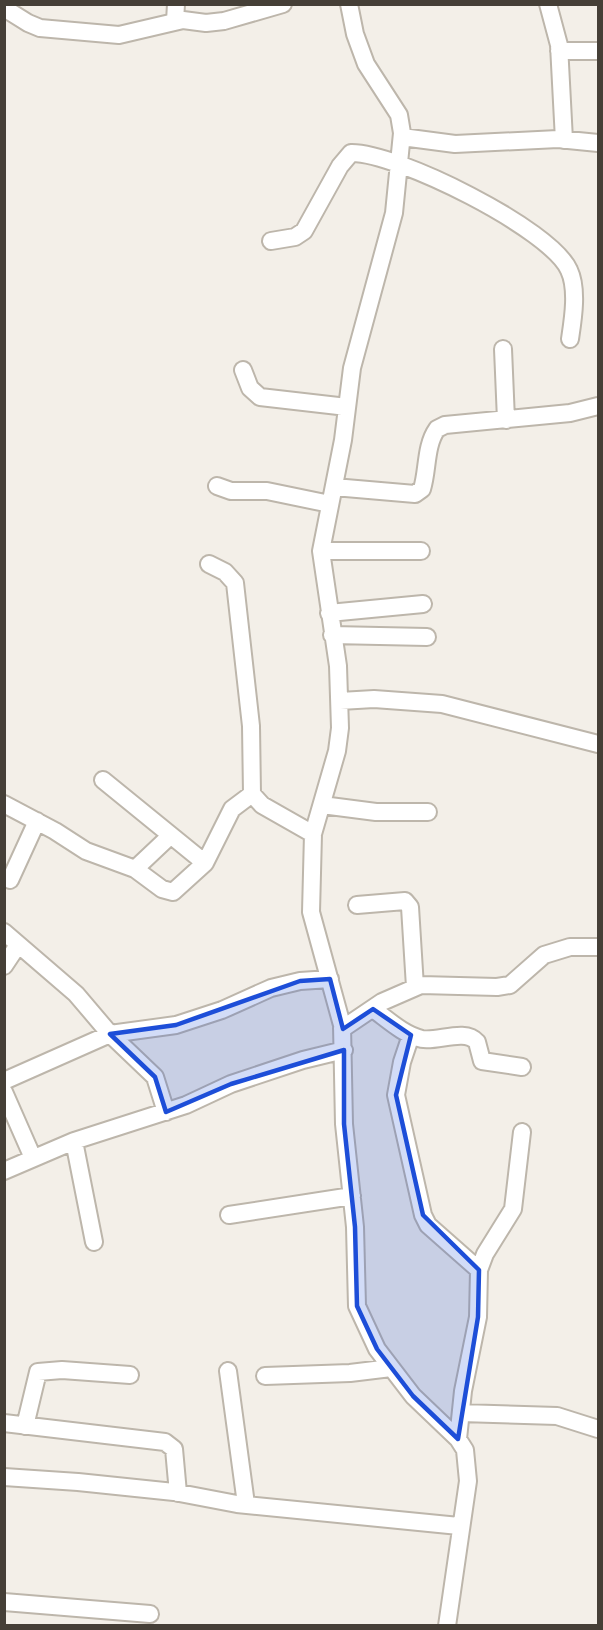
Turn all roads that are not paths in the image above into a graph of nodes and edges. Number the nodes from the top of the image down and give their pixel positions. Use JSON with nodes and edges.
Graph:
{"nodes":[{"id":1,"x":283,"y":4,"type":"edge"},
{"id":2,"x":349,"y":4,"type":"edge"},
{"id":3,"x":548,"y":4,"type":"edge"},
{"id":4,"x":4,"y":8,"type":"edge"},
{"id":5,"x":182,"y":17,"type":"edge"},
{"id":6,"x":559,"y":51,"type":"junction"},
{"id":7,"x":598,"y":51,"type":"edge"},
{"id":8,"x":402,"y":137,"type":"junction"},
{"id":9,"x":564,"y":140,"type":"junction"},
{"id":10,"x":598,"y":143,"type":"edge"},
{"id":11,"x":399,"y":165,"type":"junction"},
{"id":12,"x":271,"y":241,"type":"dead end"},
{"id":13,"x":570,"y":339,"type":"dead end"},
{"id":14,"x":503,"y":349,"type":"dead end"},
{"id":15,"x":243,"y":370,"type":"dead end"},
{"id":16,"x":598,"y":406,"type":"edge"},
{"id":17,"x":347,"y":407,"type":"junction"},
{"id":18,"x":506,"y":420,"type":"junction"},
{"id":19,"x":217,"y":486,"type":"dead end"},
{"id":20,"x":334,"y":487,"type":"junction"},
{"id":21,"x":330,"y":504,"type":"junction"},
{"id":22,"x":321,"y":550,"type":"junction"},
{"id":23,"x":421,"y":551,"type":"dead end"},
{"id":24,"x":209,"y":564,"type":"dead end"},
{"id":25,"x":423,"y":604,"type":"dead end"},
{"id":26,"x":329,"y":613,"type":"junction"},
{"id":27,"x":332,"y":635,"type":"junction"},
{"id":28,"x":427,"y":637,"type":"dead end"},
{"id":29,"x":340,"y":702,"type":"junction"},
{"id":30,"x":598,"y":744,"type":"edge"},
{"id":31,"x":103,"y":780,"type":"dead end"},
{"id":32,"x":252,"y":794,"type":"junction"},
{"id":33,"x":4,"y":804,"type":"edge"},
{"id":34,"x":322,"y":805,"type":"junction"},
{"id":35,"x":428,"y":812,"type":"dead end"},
{"id":36,"x":37,"y":821,"type":"junction"},
{"id":37,"x":313,"y":834,"type":"junction"},
{"id":38,"x":170,"y":836,"type":"junction"},
{"id":39,"x":206,"y":863,"type":"junction"},
{"id":40,"x":135,"y":869,"type":"junction"},
{"id":41,"x":10,"y":880,"type":"dead end"},
{"id":42,"x":357,"y":905,"type":"dead end"},
{"id":43,"x":4,"y":932,"type":"edge"},
{"id":44,"x":18,"y":945,"type":"junction"},
{"id":45,"x":598,"y":947,"type":"edge"},
{"id":46,"x":4,"y":966,"type":"edge"},
{"id":47,"x":330,"y":979,"type":"junction"},
{"id":48,"x":415,"y":987,"type":"junction"},
{"id":49,"x":373,"y":1009,"type":"junction"},
{"id":50,"x":342,"y":1029,"type":"junction"},
{"id":51,"x":110,"y":1034,"type":"junction"},
{"id":52,"x":411,"y":1035,"type":"junction"},
{"id":53,"x":344,"y":1050,"type":"junction"},
{"id":54,"x":522,"y":1066,"type":"dead end"},
{"id":55,"x":4,"y":1081,"type":"edge"},
{"id":56,"x":4,"y":1092,"type":"edge"},
{"id":57,"x":166,"y":1112,"type":"junction"},
{"id":58,"x":522,"y":1132,"type":"dead end"},
{"id":59,"x":74,"y":1141,"type":"junction"},
{"id":60,"x":33,"y":1158,"type":"junction"},
{"id":61,"x":4,"y":1171,"type":"edge"},
{"id":62,"x":352,"y":1196,"type":"junction"},
{"id":63,"x":229,"y":1215,"type":"dead end"},
{"id":64,"x":94,"y":1242,"type":"dead end"},
{"id":65,"x":479,"y":1270,"type":"junction"},
{"id":66,"x":391,"y":1368,"type":"junction"},
{"id":67,"x":228,"y":1371,"type":"dead end"},
{"id":68,"x":130,"y":1375,"type":"dead end"},
{"id":69,"x":265,"y":1376,"type":"dead end"},
{"id":70,"x":461,"y":1413,"type":"junction"},
{"id":71,"x":4,"y":1423,"type":"edge"},
{"id":72,"x":25,"y":1426,"type":"junction"},
{"id":73,"x":598,"y":1429,"type":"edge"},
{"id":74,"x":458,"y":1439,"type":"junction"},
{"id":75,"x":4,"y":1477,"type":"edge"},
{"id":76,"x":178,"y":1493,"type":"junction"},
{"id":77,"x":246,"y":1504,"type":"junction"},
{"id":78,"x":459,"y":1526,"type":"junction"},
{"id":79,"x":4,"y":1602,"type":"edge"},
{"id":80,"x":150,"y":1614,"type":"dead end"},
{"id":81,"x":447,"y":1626,"type":"edge"}],
"edges":[{"from":1,"to":5,"type":"street"},
{"from":2,"to":8,"type":"street"},
{"from":3,"to":6,"type":"street"},
{"from":4,"to":5,"type":"street"},
{"from":6,"to":7,"type":"street"},
{"from":6,"to":9,"type":"street"},
{"from":8,"to":9,"type":"street"},
{"from":8,"to":11,"type":"street"},
{"from":9,"to":10,"type":"street"},
{"from":11,"to":12,"type":"street"},
{"from":11,"to":13,"type":"street"},
{"from":11,"to":17,"type":"street"},
{"from":14,"to":18,"type":"street"},
{"from":15,"to":17,"type":"street"},
{"from":16,"to":18,"type":"street"},
{"from":17,"to":20,"type":"street"},
{"from":18,"to":20,"type":"street"},
{"from":19,"to":21,"type":"street"},
{"from":20,"to":21,"type":"street"},
{"from":21,"to":22,"type":"street"},
{"from":22,"to":23,"type":"street"},
{"from":22,"to":26,"type":"street"},
{"from":24,"to":32,"type":"street"},
{"from":25,"to":26,"type":"street"},
{"from":26,"to":27,"type":"street"},
{"from":27,"to":28,"type":"street"},
{"from":27,"to":29,"type":"street"},
{"from":29,"to":30,"type":"street"},
{"from":29,"to":34,"type":"street"},
{"from":31,"to":38,"type":"street"},
{"from":32,"to":37,"type":"street"},
{"from":32,"to":39,"type":"street"},
{"from":33,"to":36,"type":"street"},
{"from":34,"to":35,"type":"street"},
{"from":34,"to":37,"type":"street"},
{"from":36,"to":40,"type":"street"},
{"from":36,"to":41,"type":"street"},
{"from":37,"to":47,"type":"street"},
{"from":38,"to":39,"type":"street"},
{"from":38,"to":40,"type":"street"},
{"from":39,"to":40,"type":"street"},
{"from":42,"to":48,"type":"street"},
{"from":43,"to":44,"type":"street"},
{"from":44,"to":46,"type":"street"},
{"from":44,"to":51,"type":"street"},
{"from":45,"to":48,"type":"street"},
{"from":47,"to":50,"type":"street"},
{"from":47,"to":51,"type":"street"},
{"from":48,"to":49,"type":"street"},
{"from":49,"to":50,"type":"street"},
{"from":49,"to":52,"type":"street"},
{"from":50,"to":53,"type":"street"},
{"from":51,"to":55,"type":"street"},
{"from":51,"to":57,"type":"street"},
{"from":52,"to":54,"type":"street"},
{"from":52,"to":65,"type":"street"},
{"from":53,"to":57,"type":"street"},
{"from":53,"to":62,"type":"street"},
{"from":56,"to":60,"type":"street"},
{"from":57,"to":59,"type":"street"},
{"from":58,"to":65,"type":"street"},
{"from":59,"to":60,"type":"street"},
{"from":59,"to":64,"type":"street"},
{"from":60,"to":61,"type":"street"},
{"from":62,"to":63,"type":"street"},
{"from":62,"to":66,"type":"street"},
{"from":65,"to":70,"type":"street"},
{"from":66,"to":69,"type":"street"},
{"from":66,"to":74,"type":"street"},
{"from":67,"to":77,"type":"street"},
{"from":68,"to":72,"type":"street"},
{"from":70,"to":73,"type":"street"},
{"from":70,"to":74,"type":"street"},
{"from":71,"to":72,"type":"street"},
{"from":72,"to":76,"type":"street"},
{"from":74,"to":78,"type":"street"},
{"from":75,"to":76,"type":"street"},
{"from":76,"to":77,"type":"street"},
{"from":77,"to":78,"type":"street"},
{"from":78,"to":81,"type":"street"},
{"from":79,"to":80,"type":"street"}]}
